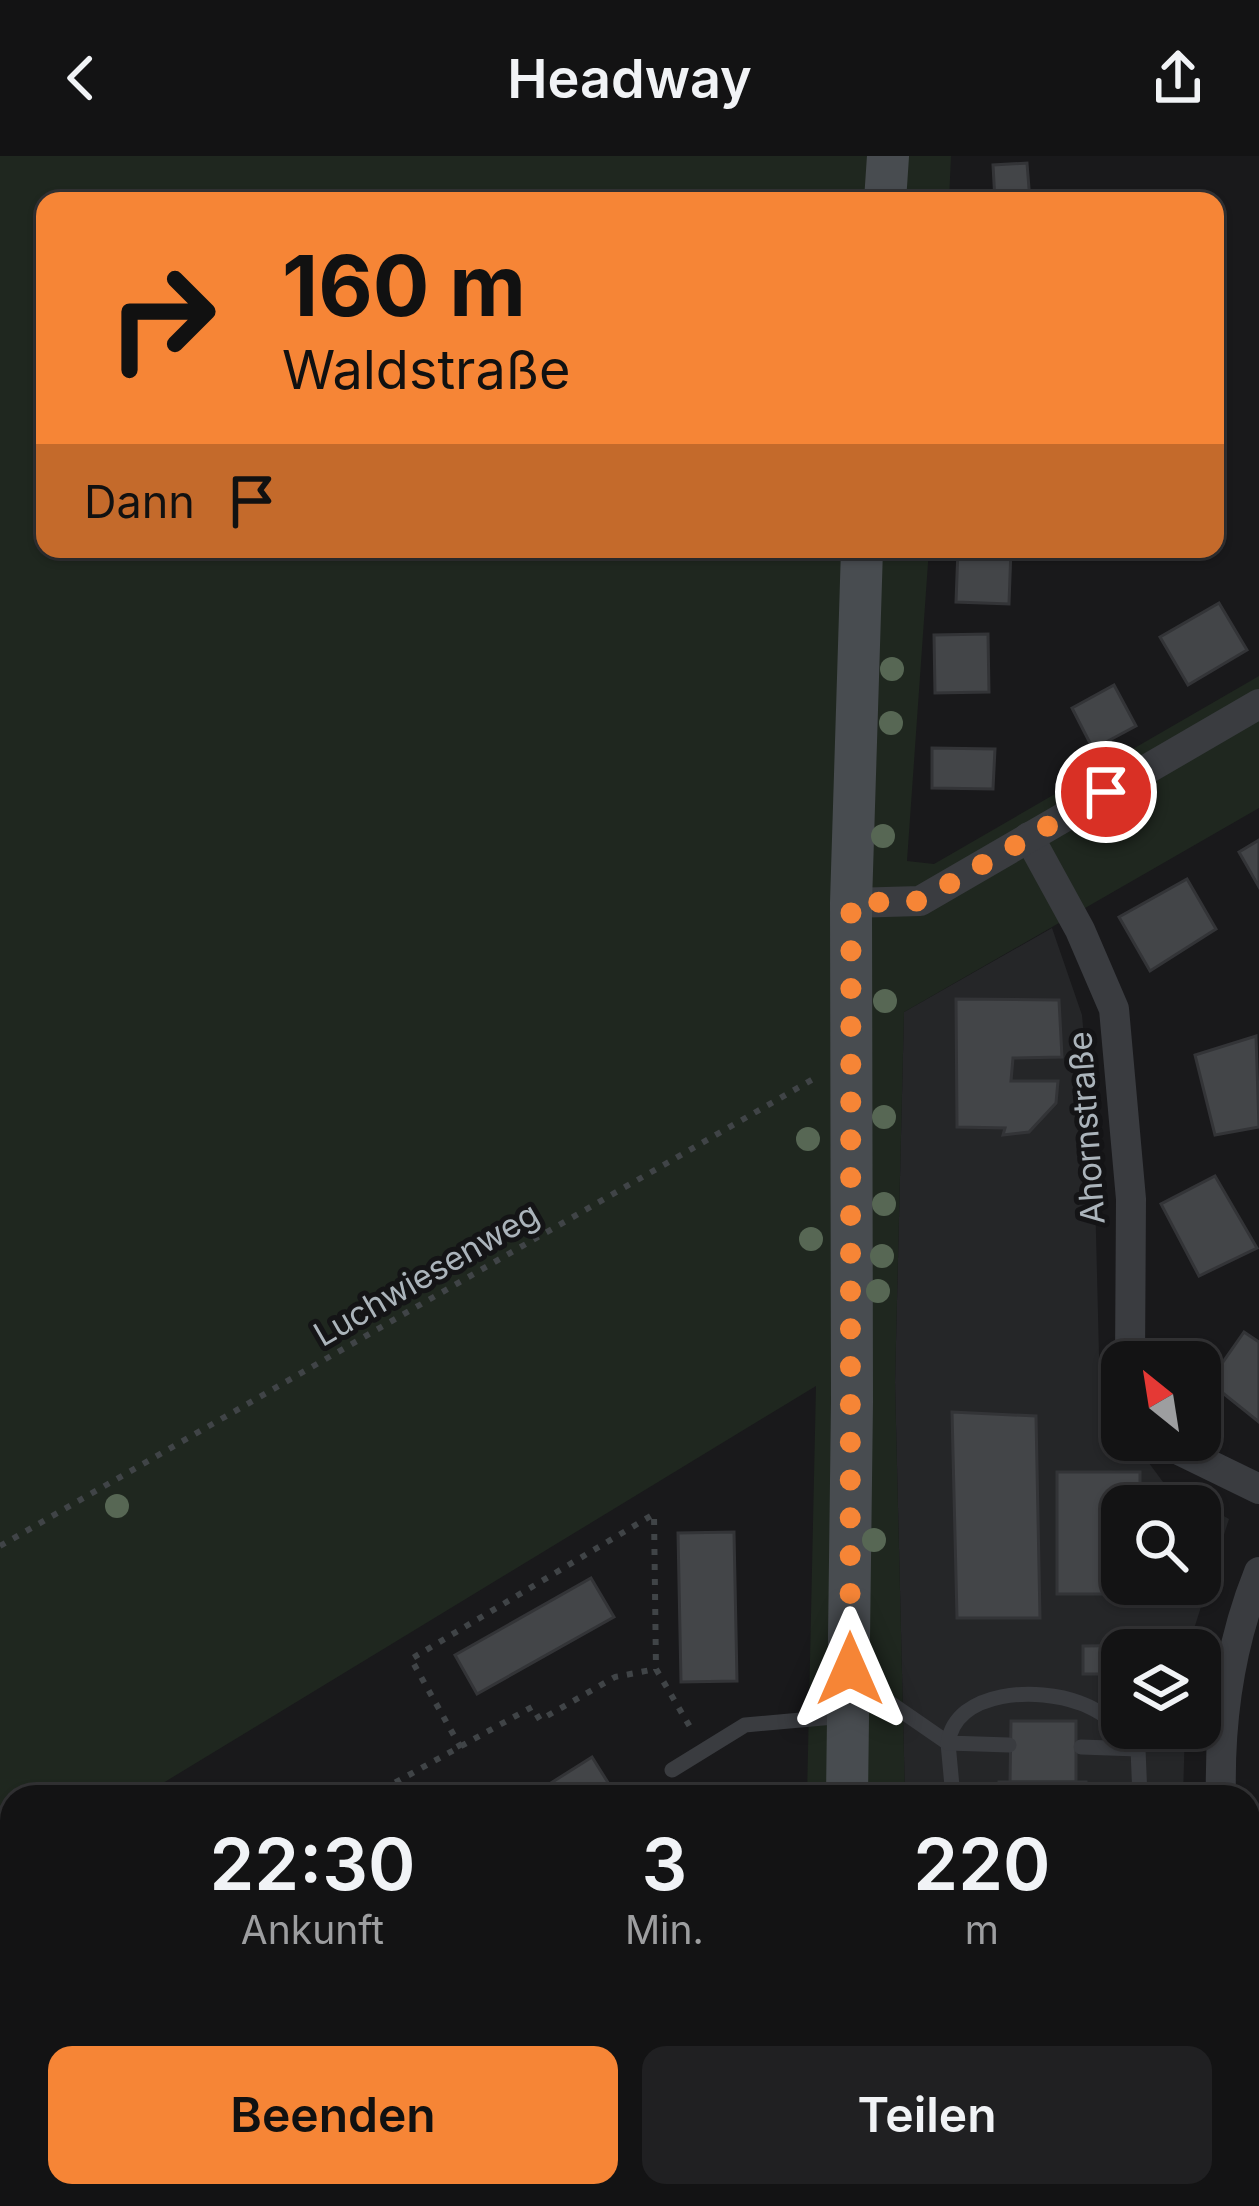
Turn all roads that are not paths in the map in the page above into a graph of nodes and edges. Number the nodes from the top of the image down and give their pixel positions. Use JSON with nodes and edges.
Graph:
{"nodes":[{"id":1,"x":888,"y":156,"type":"edge"},
{"id":2,"x":886,"y":192,"type":"edge"},
{"id":3,"x":862,"y":558,"type":"edge"},
{"id":4,"x":1259,"y":704,"type":"edge"},
{"id":5,"x":1029,"y":837,"type":"junction"},
{"id":6,"x":851,"y":903,"type":"junction"},
{"id":7,"x":1130,"y":1341,"type":"edge"},
{"id":8,"x":1202,"y":1461,"type":"edge"},
{"id":9,"x":1259,"y":1489,"type":"edge"},
{"id":10,"x":1259,"y":1572,"type":"edge"},
{"id":11,"x":850,"y":1669,"type":"junction"},
{"id":12,"x":1101,"y":1715,"type":"edge"},
{"id":13,"x":848,"y":1716,"type":"junction"},
{"id":14,"x":948,"y":1743,"type":"junction"},
{"id":15,"x":1009,"y":1745,"type":"dead end"},
{"id":16,"x":1081,"y":1747,"type":"dead end"},
{"id":17,"x":1101,"y":1748,"type":"edge"},
{"id":18,"x":1138,"y":1749,"type":"edge"},
{"id":19,"x":672,"y":1771,"type":"dead end"},
{"id":20,"x":847,"y":1785,"type":"edge"},
{"id":21,"x":951,"y":1785,"type":"edge"},
{"id":22,"x":1140,"y":1785,"type":"edge"},
{"id":23,"x":1221,"y":1785,"type":"edge"}],
"edges":[{"from":1,"to":2,"type":"main road"},
{"from":3,"to":6,"type":"main road"},
{"from":4,"to":5,"type":"street"},
{"from":5,"to":6,"type":"street"},
{"from":5,"to":7,"type":"street","name":"Ahornstraße"},
{"from":6,"to":11,"type":"main road"},
{"from":8,"to":9,"type":"street"},
{"from":10,"to":23,"type":"street"},
{"from":11,"to":13,"type":"main road"},
{"from":11,"to":14,"type":"lane"},
{"from":12,"to":14,"type":"lane"},
{"from":13,"to":19,"type":"lane"},
{"from":13,"to":20,"type":"main road"},
{"from":14,"to":15,"type":"lane"},
{"from":14,"to":21,"type":"lane"},
{"from":16,"to":17,"type":"lane"},
{"from":18,"to":22,"type":"lane"}]}
